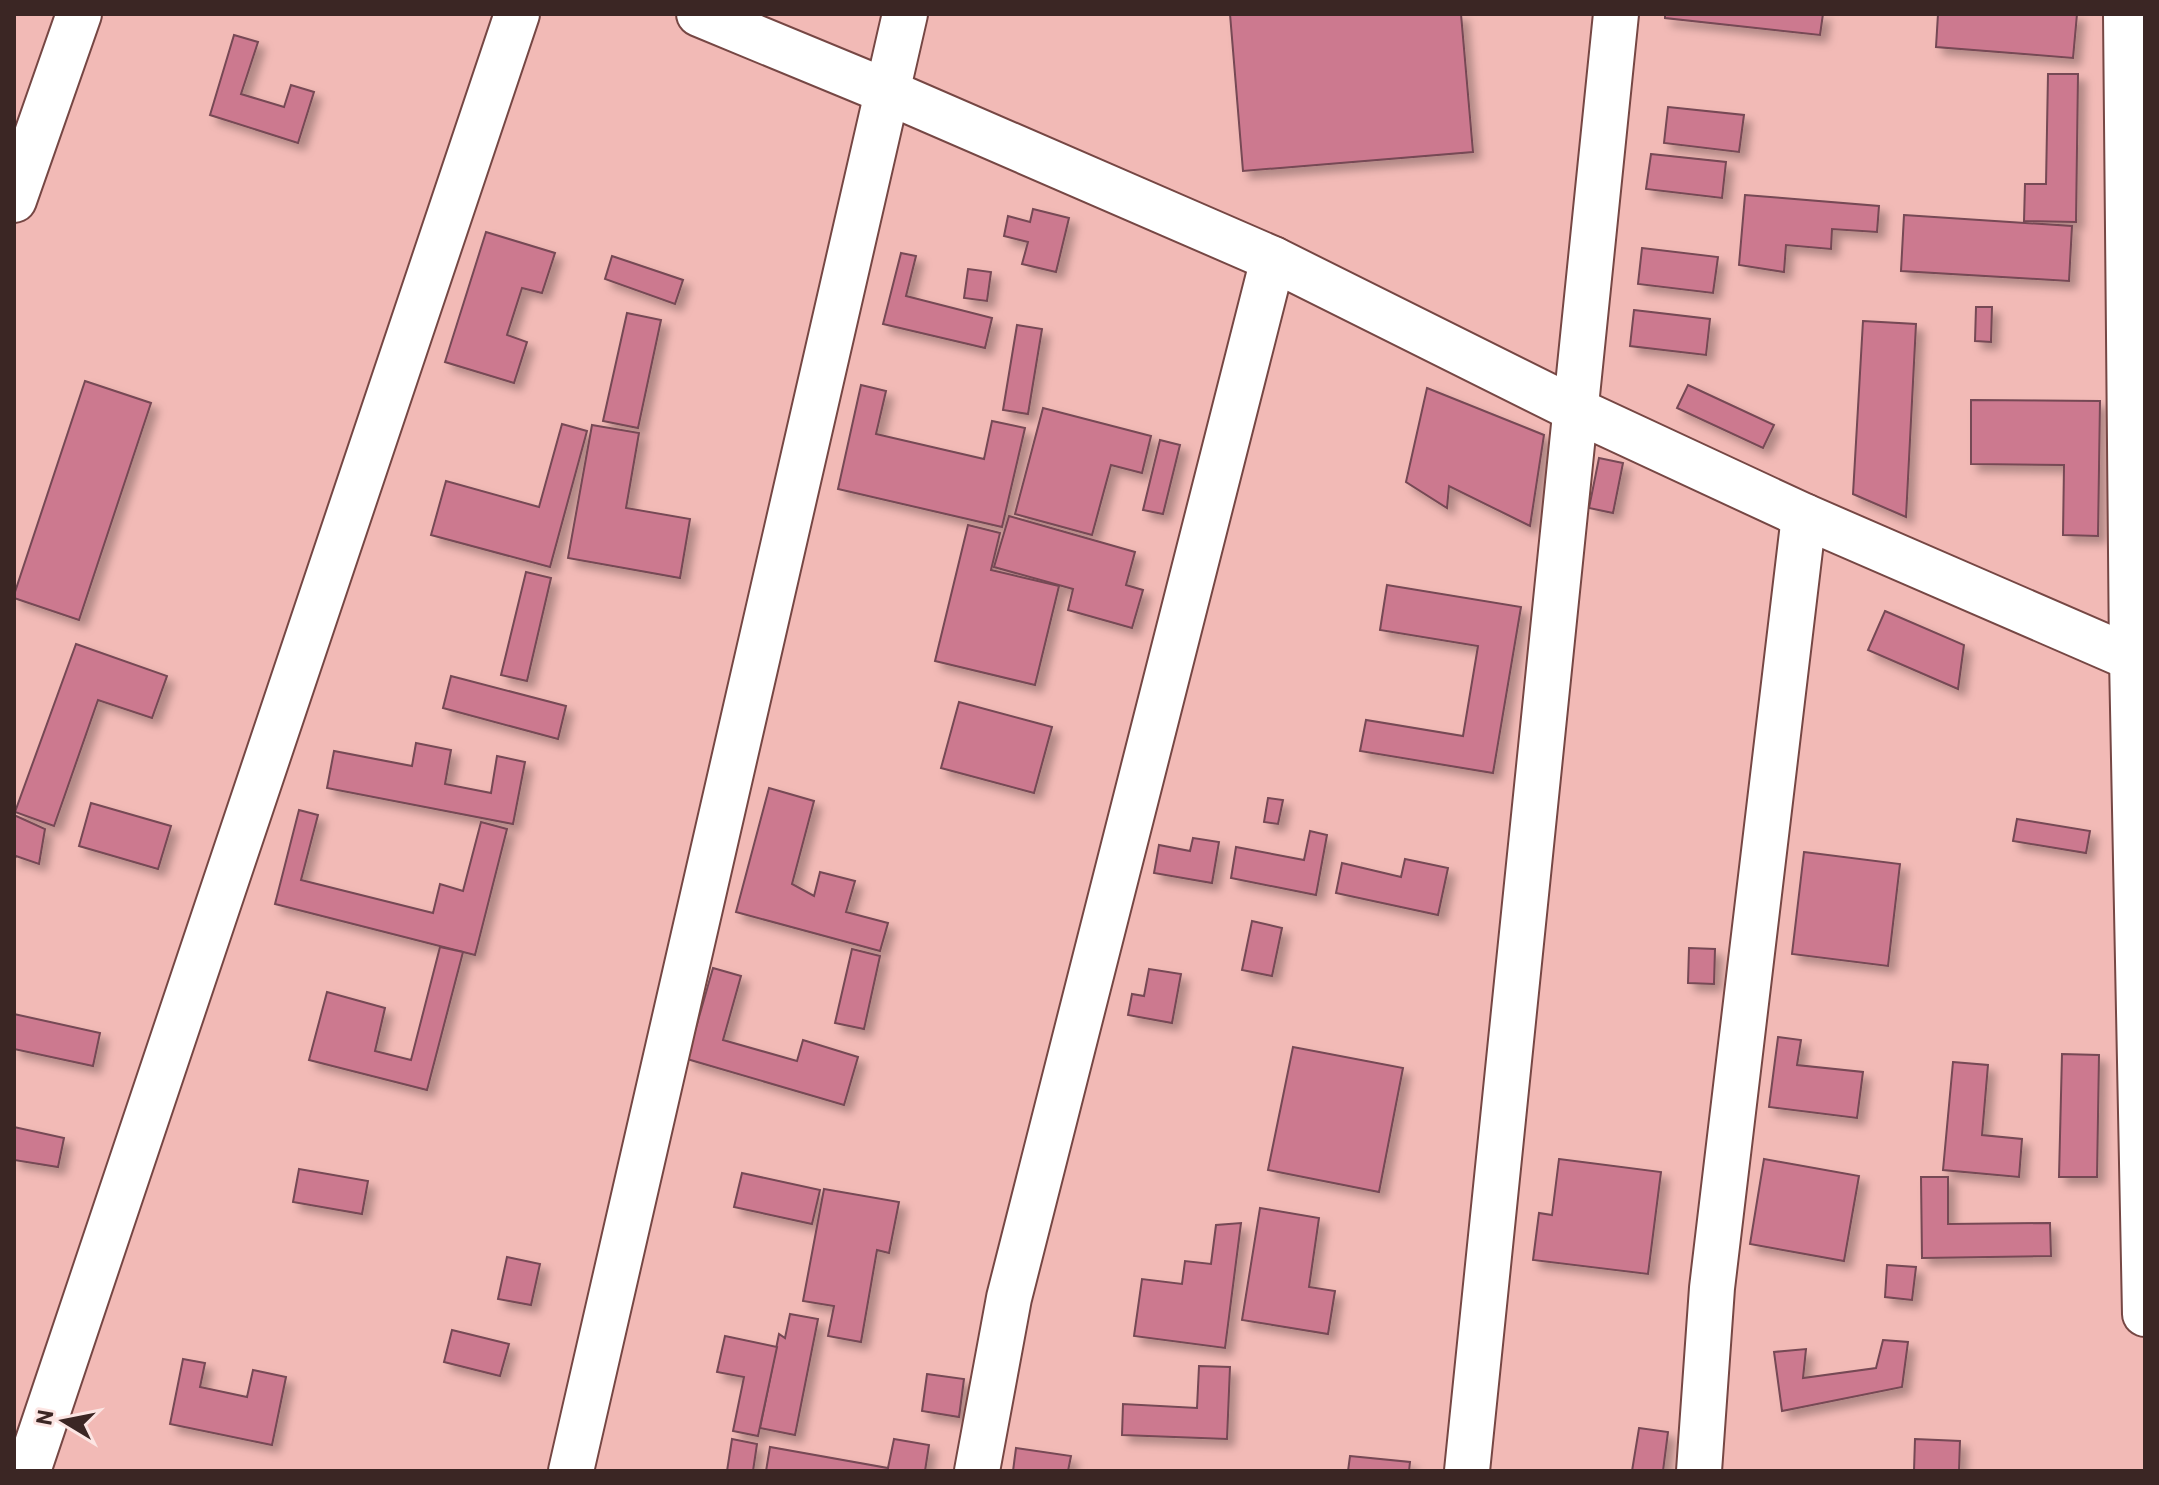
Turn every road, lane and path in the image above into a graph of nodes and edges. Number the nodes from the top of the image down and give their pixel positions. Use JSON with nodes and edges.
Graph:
{"nodes":[{"id":1,"x":79,"y":14,"type":"edge"},
{"id":2,"x":517,"y":14,"type":"edge"},
{"id":3,"x":699,"y":14,"type":"edge"},
{"id":4,"x":905,"y":14,"type":"edge"},
{"id":5,"x":1616,"y":14,"type":"edge"},
{"id":6,"x":2126,"y":14,"type":"edge"},
{"id":7,"x":888,"y":92,"type":"junction"},
{"id":8,"x":14,"y":200,"type":"edge"},
{"id":9,"x":1273,"y":259,"type":"junction"},
{"id":10,"x":1576,"y":410,"type":"junction"},
{"id":11,"x":1804,"y":516,"type":"junction"},
{"id":12,"x":2139,"y":661,"type":"edge"},
{"id":13,"x":2145,"y":1314,"type":"edge"},
{"id":14,"x":28,"y":1471,"type":"edge"},
{"id":15,"x":571,"y":1471,"type":"edge"},
{"id":16,"x":977,"y":1471,"type":"edge"},
{"id":17,"x":1467,"y":1471,"type":"edge"},
{"id":18,"x":1699,"y":1471,"type":"edge"}],
"edges":[{"from":1,"to":8,"type":"street"},
{"from":2,"to":14,"type":"street"},
{"from":3,"to":7,"type":"street"},
{"from":4,"to":7,"type":"street"},
{"from":5,"to":10,"type":"street"},
{"from":6,"to":12,"type":"street"},
{"from":7,"to":9,"type":"street"},
{"from":7,"to":15,"type":"street"},
{"from":9,"to":10,"type":"street"},
{"from":9,"to":16,"type":"street"},
{"from":10,"to":11,"type":"street"},
{"from":10,"to":17,"type":"street"},
{"from":11,"to":12,"type":"street"},
{"from":11,"to":18,"type":"street"},
{"from":12,"to":13,"type":"street"}]}
